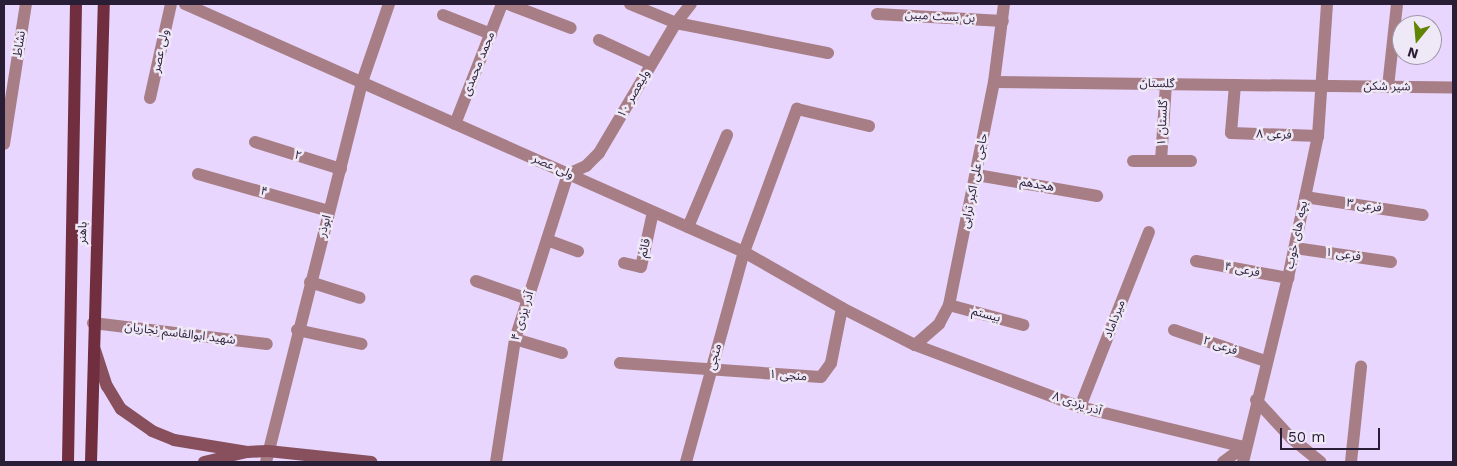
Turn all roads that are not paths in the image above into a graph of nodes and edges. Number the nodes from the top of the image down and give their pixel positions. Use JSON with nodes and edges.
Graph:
{"nodes":[{"id":1,"x":26,"y":4,"type":"edge"},
{"id":2,"x":76,"y":4,"type":"edge"},
{"id":3,"x":104,"y":4,"type":"edge"},
{"id":4,"x":171,"y":4,"type":"edge"},
{"id":5,"x":389,"y":4,"type":"edge"},
{"id":6,"x":502,"y":4,"type":"edge"},
{"id":7,"x":508,"y":4,"type":"edge"},
{"id":8,"x":630,"y":4,"type":"edge"},
{"id":9,"x":691,"y":4,"type":"edge"},
{"id":10,"x":1004,"y":4,"type":"edge"},
{"id":11,"x":1327,"y":4,"type":"edge"},
{"id":12,"x":1397,"y":4,"type":"edge"},
{"id":13,"x":189,"y":5,"type":"edge"},
{"id":14,"x":877,"y":14,"type":"dead end"},
{"id":15,"x":443,"y":15,"type":"dead end"},
{"id":16,"x":1003,"y":20,"type":"junction"},
{"id":17,"x":676,"y":23,"type":"junction"},
{"id":18,"x":570,"y":28,"type":"dead end"},
{"id":19,"x":491,"y":34,"type":"junction"},
{"id":20,"x":599,"y":40,"type":"dead end"},
{"id":21,"x":828,"y":53,"type":"dead end"},
{"id":22,"x":651,"y":64,"type":"junction"},
{"id":23,"x":362,"y":82,"type":"junction"},
{"id":24,"x":994,"y":82,"type":"junction"},
{"id":25,"x":1166,"y":84,"type":"junction"},
{"id":26,"x":1235,"y":85,"type":"junction"},
{"id":27,"x":1321,"y":86,"type":"junction"},
{"id":28,"x":1388,"y":87,"type":"junction"},
{"id":29,"x":1453,"y":88,"type":"edge"},
{"id":30,"x":150,"y":98,"type":"dead end"},
{"id":31,"x":455,"y":124,"type":"junction"},
{"id":32,"x":869,"y":126,"type":"dead end"},
{"id":33,"x":726,"y":135,"type":"dead end"},
{"id":34,"x":1318,"y":136,"type":"junction"},
{"id":35,"x":255,"y":142,"type":"dead end"},
{"id":36,"x":4,"y":144,"type":"edge"},
{"id":37,"x":1161,"y":161,"type":"junction"},
{"id":38,"x":1191,"y":161,"type":"dead end"},
{"id":39,"x":1133,"y":162,"type":"dead end"},
{"id":40,"x":341,"y":169,"type":"junction"},
{"id":41,"x":198,"y":174,"type":"dead end"},
{"id":42,"x":568,"y":174,"type":"junction"},
{"id":43,"x":977,"y":175,"type":"junction"},
{"id":44,"x":1097,"y":196,"type":"dead end"},
{"id":45,"x":1305,"y":197,"type":"junction"},
{"id":46,"x":329,"y":211,"type":"junction"},
{"id":47,"x":653,"y":212,"type":"junction"},
{"id":48,"x":1423,"y":216,"type":"dead end"},
{"id":49,"x":688,"y":228,"type":"junction"},
{"id":50,"x":1149,"y":232,"type":"dead end"},
{"id":51,"x":547,"y":240,"type":"junction"},
{"id":52,"x":1295,"y":248,"type":"junction"},
{"id":53,"x":578,"y":251,"type":"dead end"},
{"id":54,"x":744,"y":252,"type":"junction"},
{"id":55,"x":1196,"y":261,"type":"dead end"},
{"id":56,"x":1391,"y":262,"type":"dead end"},
{"id":57,"x":624,"y":263,"type":"dead end"},
{"id":58,"x":1288,"y":278,"type":"junction"},
{"id":59,"x":476,"y":281,"type":"dead end"},
{"id":60,"x":310,"y":282,"type":"junction"},
{"id":61,"x":360,"y":298,"type":"dead end"},
{"id":62,"x":528,"y":299,"type":"junction"},
{"id":63,"x":950,"y":306,"type":"junction"},
{"id":64,"x":842,"y":308,"type":"junction"},
{"id":65,"x":93,"y":324,"type":"junction"},
{"id":66,"x":1023,"y":325,"type":"dead end"},
{"id":67,"x":297,"y":330,"type":"junction"},
{"id":68,"x":1174,"y":330,"type":"dead end"},
{"id":69,"x":516,"y":339,"type":"junction"},
{"id":70,"x":93,"y":344,"type":"junction"},
{"id":71,"x":268,"y":344,"type":"dead end"},
{"id":72,"x":362,"y":344,"type":"dead end"},
{"id":73,"x":915,"y":345,"type":"junction"},
{"id":74,"x":562,"y":353,"type":"dead end"},
{"id":75,"x":1265,"y":361,"type":"junction"},
{"id":76,"x":620,"y":363,"type":"dead end"},
{"id":77,"x":1361,"y":367,"type":"dead end"},
{"id":78,"x":712,"y":371,"type":"junction"},
{"id":79,"x":1256,"y":400,"type":"junction"},
{"id":80,"x":1080,"y":407,"type":"junction"},
{"id":81,"x":1244,"y":447,"type":"junction"},
{"id":82,"x":247,"y":452,"type":"junction"},
{"id":83,"x":268,"y":457,"type":"edge"},
{"id":84,"x":68,"y":462,"type":"edge"},
{"id":85,"x":91,"y":462,"type":"edge"},
{"id":86,"x":204,"y":462,"type":"edge"},
{"id":87,"x":371,"y":462,"type":"edge"},
{"id":88,"x":496,"y":462,"type":"edge"},
{"id":89,"x":686,"y":462,"type":"edge"},
{"id":90,"x":1223,"y":462,"type":"edge"},
{"id":91,"x":1243,"y":462,"type":"edge"},
{"id":92,"x":1321,"y":462,"type":"edge"},
{"id":93,"x":1351,"y":462,"type":"edge"}],
"edges":[{"from":1,"to":36,"type":"street","name":"نشاط"},
{"from":2,"to":84,"type":"main road","name":"باهنر"},
{"from":3,"to":65,"type":"main road","name":"باهنر"},
{"from":4,"to":30,"type":"street","name":"ولی عصر"},
{"from":5,"to":23,"type":"street","name":"ابوذر"},
{"from":6,"to":19,"type":"street","name":"محمد محمدی"},
{"from":7,"to":18,"type":"street"},
{"from":8,"to":17,"type":"street"},
{"from":9,"to":17,"type":"street","name":"۱۰ ولیعصر"},
{"from":10,"to":16,"type":"street","name":"حاجی علی اکبر ترابی"},
{"from":11,"to":27,"type":"street","name":"بچه های خوب"},
{"from":12,"to":28,"type":"street"},
{"from":13,"to":23,"type":"street","name":"ولی عصر"},
{"from":14,"to":16,"type":"street","name":"بن بست مبین"},
{"from":15,"to":19,"type":"street"},
{"from":16,"to":24,"type":"street","name":"حاجی علی اکبر ترابی"},
{"from":17,"to":21,"type":"street"},
{"from":17,"to":22,"type":"street","name":"۱۰ ولیعصر"},
{"from":19,"to":31,"type":"street","name":"محمد محمدی"},
{"from":20,"to":22,"type":"street"},
{"from":22,"to":42,"type":"street","name":"۱۰ ولیعصر"},
{"from":23,"to":31,"type":"street","name":"ولی عصر"},
{"from":23,"to":40,"type":"street","name":"ابوذر"},
{"from":24,"to":25,"type":"street","name":"گلستان"},
{"from":24,"to":43,"type":"street","name":"حاجی علی اکبر ترابی"},
{"from":25,"to":26,"type":"street","name":"گلستان"},
{"from":25,"to":37,"type":"street","name":"گلستان ۱"},
{"from":26,"to":27,"type":"street","name":"گلستان"},
{"from":26,"to":34,"type":"street","name":"فرعی ۸"},
{"from":27,"to":28,"type":"street","name":"شیر شکن"},
{"from":27,"to":34,"type":"street","name":"بچه های خوب"},
{"from":28,"to":29,"type":"street","name":"شیر شکن"},
{"from":31,"to":42,"type":"street","name":"ولی عصر"},
{"from":32,"to":54,"type":"street","name":"منجی"},
{"from":33,"to":49,"type":"street"},
{"from":34,"to":45,"type":"street","name":"بچه های خوب"},
{"from":35,"to":40,"type":"street","name":"۲"},
{"from":37,"to":38,"type":"street"},
{"from":37,"to":39,"type":"street"},
{"from":40,"to":46,"type":"street","name":"ابوذر"},
{"from":41,"to":46,"type":"street","name":"۴"},
{"from":42,"to":47,"type":"street","name":"ولی عصر"},
{"from":42,"to":51,"type":"street","name":"۴ آذر یزدی"},
{"from":43,"to":44,"type":"street","name":"هجدهم"},
{"from":43,"to":63,"type":"street","name":"حاجی علی اکبر ترابی"},
{"from":45,"to":48,"type":"street","name":"فرعی ۳"},
{"from":45,"to":52,"type":"street","name":"بچه های خوب"},
{"from":46,"to":60,"type":"street","name":"ابوذر"},
{"from":47,"to":49,"type":"street","name":"ولی عصر"},
{"from":47,"to":57,"type":"street","name":"قائم"},
{"from":49,"to":54,"type":"street","name":"ولی عصر"},
{"from":50,"to":80,"type":"street","name":"میرداماد"},
{"from":51,"to":53,"type":"street"},
{"from":51,"to":62,"type":"street","name":"۴ آذر یزدی"},
{"from":52,"to":56,"type":"street","name":"فرعی ۱"},
{"from":52,"to":58,"type":"street","name":"بچه های خوب"},
{"from":54,"to":64,"type":"street","name":"ولی عصر"},
{"from":54,"to":78,"type":"street","name":"منجی"},
{"from":55,"to":58,"type":"street","name":"فرعی ۴"},
{"from":58,"to":75,"type":"street","name":"بچه های خوب"},
{"from":59,"to":62,"type":"street"},
{"from":60,"to":61,"type":"street"},
{"from":60,"to":67,"type":"street","name":"ابوذر"},
{"from":62,"to":69,"type":"street","name":"۴ آذر یزدی"},
{"from":63,"to":66,"type":"street","name":"بیستم"},
{"from":63,"to":73,"type":"street","name":"حاجی علی اکبر ترابی"},
{"from":64,"to":73,"type":"street","name":"ولی عصر"},
{"from":64,"to":78,"type":"street","name":"منجی ۱"},
{"from":65,"to":70,"type":"main road","name":"باهنر"},
{"from":65,"to":71,"type":"street","name":"شهید ابوالقاسم نجاریان"},
{"from":67,"to":72,"type":"street"},
{"from":67,"to":83,"type":"street","name":"ابوذر"},
{"from":68,"to":75,"type":"street","name":"فرعی ۲"},
{"from":69,"to":74,"type":"street"},
{"from":69,"to":88,"type":"street","name":"۴ آذر یزدی"},
{"from":70,"to":82,"type":"street"},
{"from":70,"to":85,"type":"main road","name":"باهنر"},
{"from":73,"to":80,"type":"street","name":"۸ آذر یزدی"},
{"from":75,"to":79,"type":"street","name":"بچه های خوب"},
{"from":76,"to":78,"type":"street"},
{"from":77,"to":93,"type":"street"},
{"from":78,"to":89,"type":"street","name":"منجی"},
{"from":79,"to":81,"type":"street","name":"بچه های خوب"},
{"from":79,"to":92,"type":"street"},
{"from":80,"to":81,"type":"street","name":"۸ آذر یزدی"},
{"from":81,"to":90,"type":"street"},
{"from":81,"to":91,"type":"street","name":"بچه های خوب"},
{"from":82,"to":83,"type":"street"},
{"from":82,"to":86,"type":"street"},
{"from":83,"to":87,"type":"street"}]}
